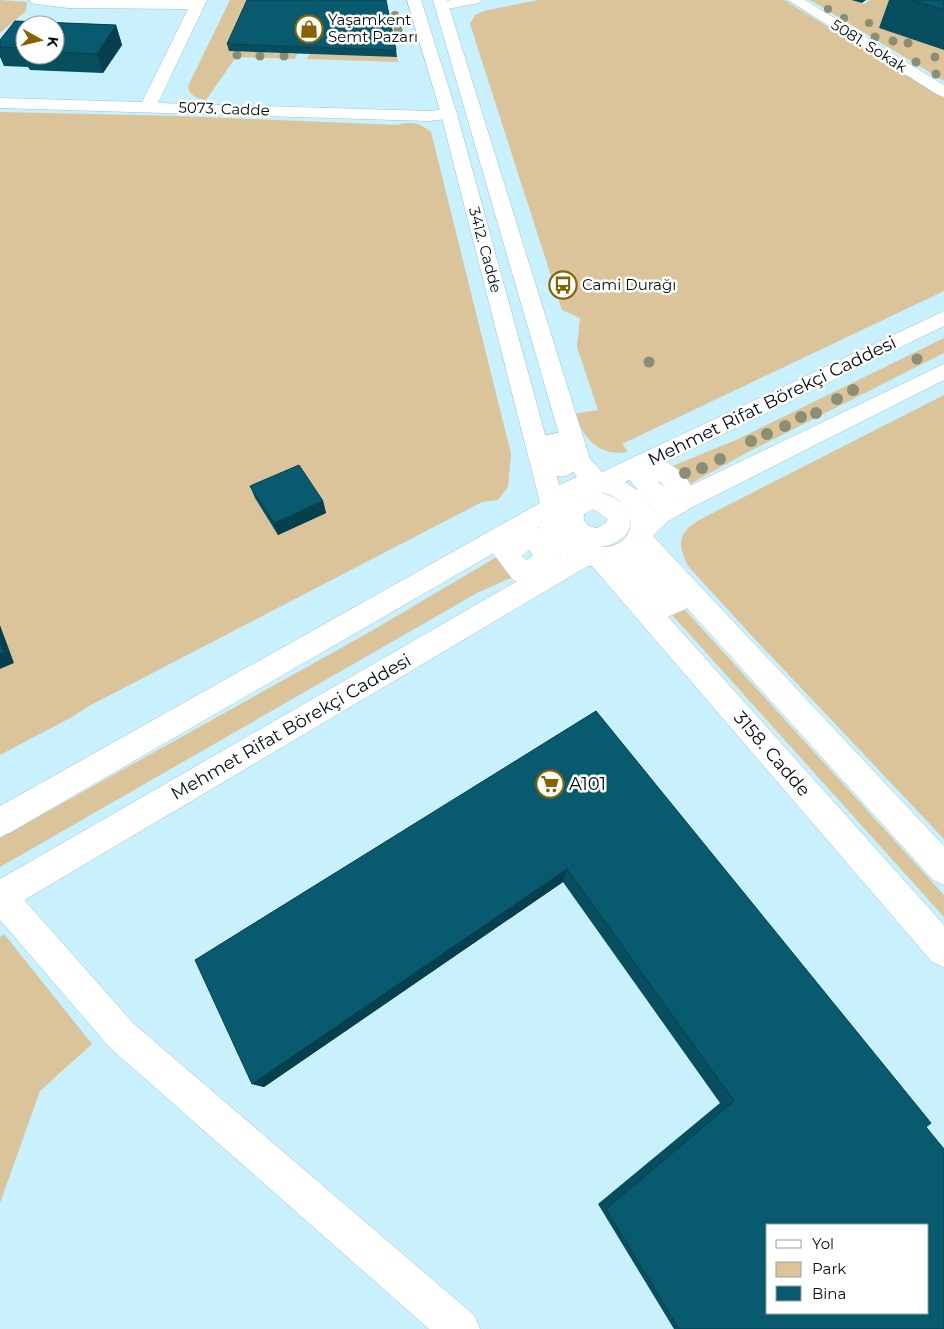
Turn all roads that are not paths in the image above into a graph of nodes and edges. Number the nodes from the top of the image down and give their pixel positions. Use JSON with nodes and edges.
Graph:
{"nodes":[{"id":1,"x":414,"y":0,"type":"edge"},
{"id":2,"x":474,"y":0,"type":"edge"},
{"id":3,"x":795,"y":0,"type":"edge"},
{"id":4,"x":199,"y":2,"type":"edge"},
{"id":5,"x":441,"y":3,"type":"edge"},
{"id":6,"x":40,"y":6,"type":"edge"},
{"id":7,"x":944,"y":92,"type":"edge"},
{"id":8,"x":0,"y":103,"type":"edge"},
{"id":9,"x":148,"y":107,"type":"junction"},
{"id":10,"x":474,"y":111,"type":"junction"},
{"id":11,"x":449,"y":114,"type":"junction"},
{"id":12,"x":944,"y":318,"type":"edge"},
{"id":13,"x":944,"y":371,"type":"edge"},
{"id":14,"x":599,"y":484,"type":"junction"},
{"id":15,"x":557,"y":511,"type":"junction"},
{"id":16,"x":641,"y":542,"type":"junction"},
{"id":17,"x":591,"y":557,"type":"junction"},
{"id":18,"x":0,"y":822,"type":"edge"},
{"id":19,"x":944,"y":869,"type":"edge"},
{"id":20,"x":1,"y":897,"type":"edge"},
{"id":21,"x":944,"y":950,"type":"edge"},
{"id":22,"x":460,"y":1329,"type":"edge"}],
"edges":[{"from":1,"to":11,"type":"street","name":"3412. Cadde"},
{"from":2,"to":5,"type":"street"},
{"from":3,"to":7,"type":"street","name":"5081. Sokak"},
{"from":4,"to":6,"type":"street"},
{"from":4,"to":9,"type":"street"},
{"from":5,"to":10,"type":"street","name":"3412. Cadde"},
{"from":8,"to":9,"type":"street","name":"5073. Cadde"},
{"from":9,"to":11,"type":"street","name":"5073. Cadde"},
{"from":10,"to":11,"type":"street","name":"5073. Cadde"},
{"from":10,"to":14,"type":"street","name":"3412. Cadde"},
{"from":11,"to":15,"type":"street","name":"3412. Cadde"},
{"from":12,"to":14,"type":"street","name":"Mehmet Rifat Börekçi Caddesi"},
{"from":13,"to":16,"type":"street"},
{"from":14,"to":15,"type":"street"},
{"from":14,"to":16,"type":"street"},
{"from":15,"to":17,"type":"street"},
{"from":15,"to":18,"type":"street"},
{"from":16,"to":17,"type":"street"},
{"from":16,"to":19,"type":"street"},
{"from":17,"to":20,"type":"street","name":"Mehmet Rifat Börekçi Caddesi"},
{"from":17,"to":21,"type":"street","name":"3158. Cadde"},
{"from":20,"to":22,"type":"street"}]}
